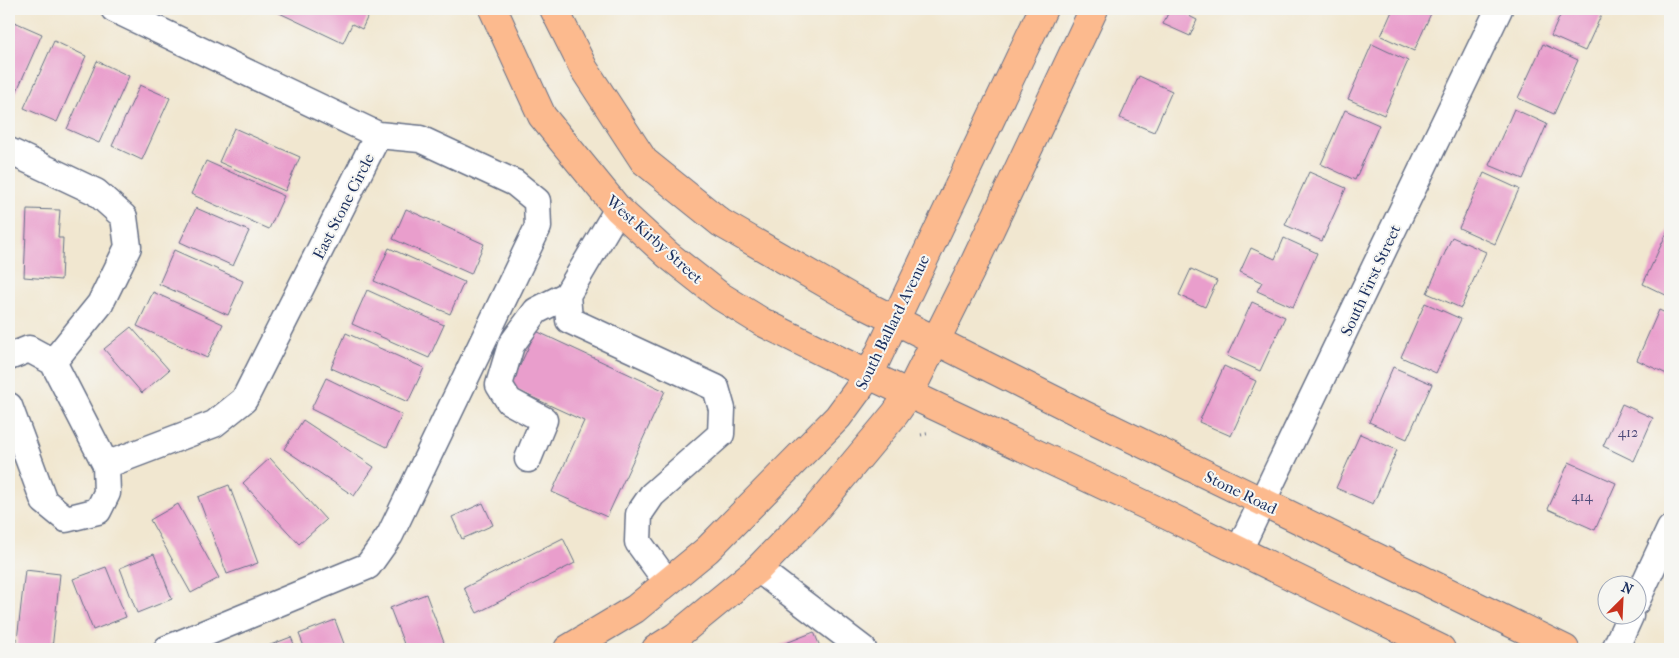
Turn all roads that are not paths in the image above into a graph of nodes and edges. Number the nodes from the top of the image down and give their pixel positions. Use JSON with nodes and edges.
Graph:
{"nodes":[{"id":1,"x":114,"y":9,"type":"edge"},
{"id":2,"x":493,"y":9,"type":"edge"},
{"id":3,"x":554,"y":9,"type":"edge"},
{"id":4,"x":1042,"y":9,"type":"edge"},
{"id":5,"x":1094,"y":9,"type":"edge"},
{"id":6,"x":1499,"y":9,"type":"edge"},
{"id":7,"x":378,"y":135,"type":"junction"},
{"id":8,"x":9,"y":151,"type":"edge"},
{"id":9,"x":618,"y":209,"type":"junction"},
{"id":10,"x":566,"y":296,"type":"junction"},
{"id":11,"x":917,"y":330,"type":"junction"},
{"id":12,"x":9,"y":357,"type":"edge"},
{"id":13,"x":53,"y":362,"type":"junction"},
{"id":14,"x":869,"y":375,"type":"junction"},
{"id":15,"x":910,"y":394,"type":"junction"},
{"id":16,"x":9,"y":406,"type":"edge"},
{"id":17,"x":528,"y":459,"type":"dead end"},
{"id":18,"x":106,"y":465,"type":"junction"},
{"id":19,"x":1262,"y":502,"type":"junction"},
{"id":20,"x":1668,"y":539,"type":"edge"},
{"id":21,"x":1239,"y":550,"type":"junction"},
{"id":22,"x":758,"y":569,"type":"junction"},
{"id":23,"x":667,"y":582,"type":"junction"},
{"id":24,"x":1646,"y":582,"type":"edge"},
{"id":25,"x":1625,"y":626,"type":"edge"},
{"id":26,"x":167,"y":649,"type":"edge"},
{"id":27,"x":568,"y":649,"type":"edge"},
{"id":28,"x":656,"y":649,"type":"edge"},
{"id":29,"x":863,"y":649,"type":"edge"},
{"id":30,"x":1441,"y":649,"type":"edge"},
{"id":31,"x":1565,"y":649,"type":"edge"},
{"id":32,"x":1615,"y":649,"type":"edge"}],
"edges":[{"from":1,"to":7,"type":"street","name":"East Stone Circle"},
{"from":2,"to":9,"type":"main road","name":"West Kirby Street"},
{"from":3,"to":11,"type":"main road"},
{"from":4,"to":11,"type":"main road","name":"South Ballard Avenue"},
{"from":5,"to":11,"type":"main road","name":"South Ballard Avenue"},
{"from":6,"to":19,"type":"street","name":"South First Street"},
{"from":7,"to":18,"type":"street","name":"East Stone Circle"},
{"from":7,"to":26,"type":"street"},
{"from":8,"to":13,"type":"street"},
{"from":9,"to":10,"type":"street"},
{"from":9,"to":14,"type":"main road","name":"West Kirby Street"},
{"from":10,"to":17,"type":"street"},
{"from":10,"to":23,"type":"street"},
{"from":11,"to":14,"type":"main road","name":"South Ballard Avenue"},
{"from":11,"to":15,"type":"main road","name":"South Ballard Avenue"},
{"from":11,"to":19,"type":"main road","name":"Stone Road"},
{"from":12,"to":13,"type":"street"},
{"from":13,"to":18,"type":"street"},
{"from":14,"to":15,"type":"main road"},
{"from":14,"to":23,"type":"main road","name":"South Ballard Avenue"},
{"from":15,"to":21,"type":"main road"},
{"from":15,"to":22,"type":"main road","name":"South Ballard Avenue"},
{"from":16,"to":18,"type":"street"},
{"from":19,"to":21,"type":"street","name":"South First Street"},
{"from":19,"to":31,"type":"main road","name":"Stone Road"},
{"from":20,"to":24,"type":"street"},
{"from":21,"to":30,"type":"main road"},
{"from":22,"to":28,"type":"main road","name":"South Ballard Avenue"},
{"from":22,"to":29,"type":"street"},
{"from":23,"to":27,"type":"main road","name":"South Ballard Avenue"},
{"from":25,"to":32,"type":"street"}]}
